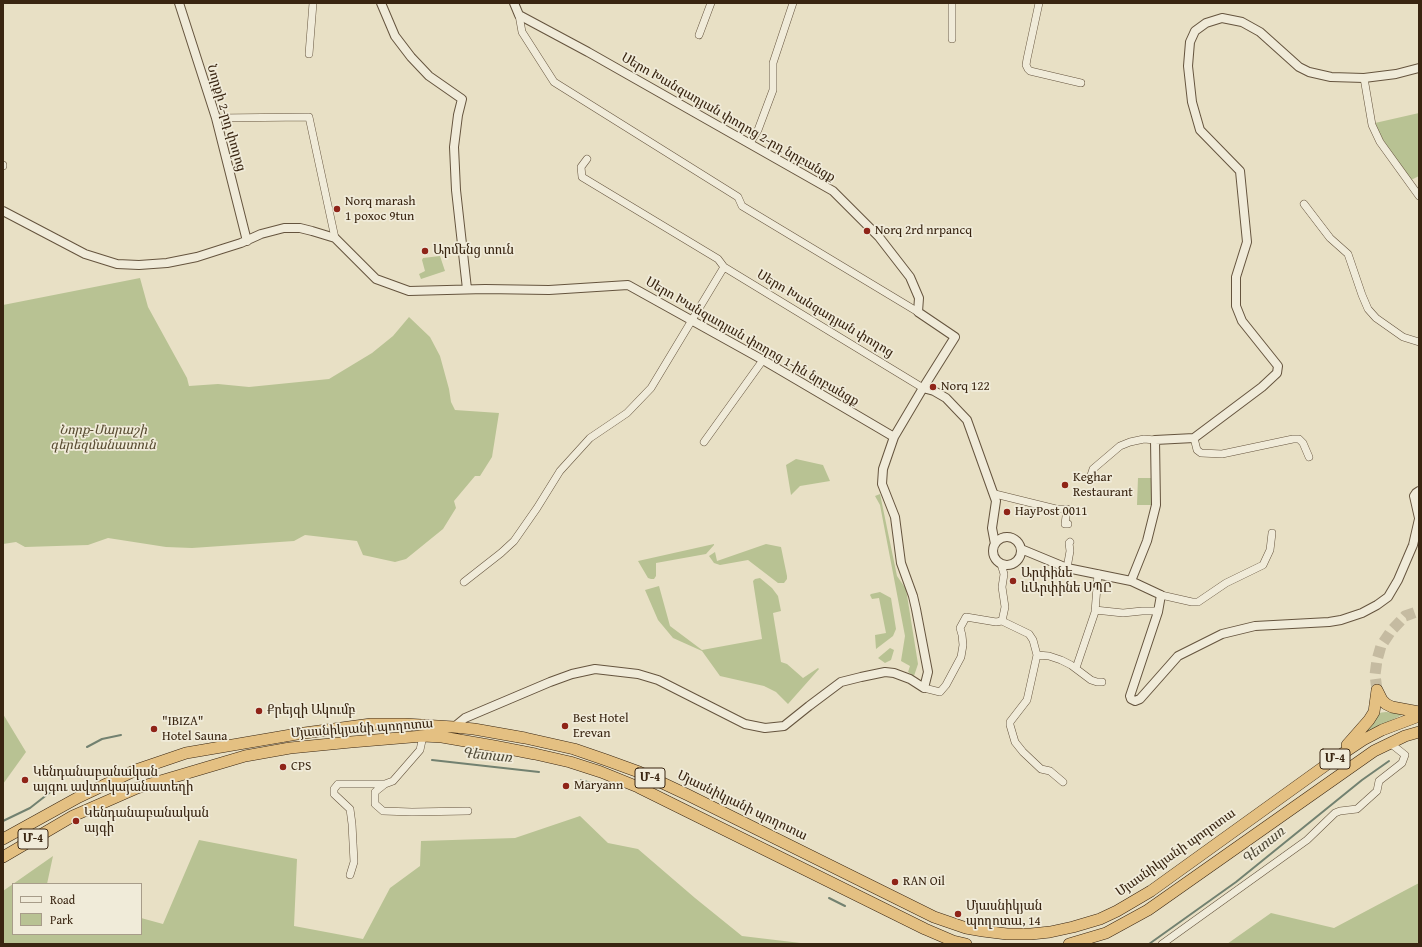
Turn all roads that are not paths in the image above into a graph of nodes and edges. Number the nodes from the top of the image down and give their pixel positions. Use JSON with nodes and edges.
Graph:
{"nodes":[{"id":1,"x":179,"y":3,"type":"edge"},
{"id":2,"x":313,"y":3,"type":"edge"},
{"id":3,"x":381,"y":3,"type":"edge"},
{"id":4,"x":514,"y":3,"type":"edge"},
{"id":5,"x":712,"y":3,"type":"edge"},
{"id":6,"x":793,"y":3,"type":"edge"},
{"id":7,"x":952,"y":3,"type":"edge"},
{"id":8,"x":1039,"y":3,"type":"edge"},
{"id":9,"x":518,"y":16,"type":"junction"},
{"id":10,"x":699,"y":35,"type":"dead end"},
{"id":11,"x":952,"y":39,"type":"dead end"},
{"id":12,"x":309,"y":54,"type":"dead end"},
{"id":13,"x":1419,"y":68,"type":"edge"},
{"id":14,"x":1364,"y":78,"type":"junction"},
{"id":15,"x":1081,"y":83,"type":"dead end"},
{"id":16,"x":216,"y":118,"type":"junction"},
{"id":17,"x":750,"y":143,"type":"junction"},
{"id":18,"x":587,"y":159,"type":"dead end"},
{"id":19,"x":1419,"y":196,"type":"edge"},
{"id":20,"x":1304,"y":204,"type":"dead end"},
{"id":21,"x":3,"y":211,"type":"edge"},
{"id":22,"x":335,"y":238,"type":"junction"},
{"id":23,"x":247,"y":240,"type":"junction"},
{"id":24,"x":724,"y":267,"type":"junction"},
{"id":25,"x":467,"y":290,"type":"junction"},
{"id":26,"x":918,"y":312,"type":"junction"},
{"id":27,"x":692,"y":320,"type":"junction"},
{"id":28,"x":1419,"y":342,"type":"edge"},
{"id":29,"x":763,"y":360,"type":"junction"},
{"id":30,"x":923,"y":388,"type":"junction"},
{"id":31,"x":894,"y":437,"type":"junction"},
{"id":32,"x":1194,"y":438,"type":"junction"},
{"id":33,"x":1155,"y":440,"type":"junction"},
{"id":34,"x":704,"y":442,"type":"dead end"},
{"id":35,"x":1309,"y":457,"type":"dead end"},
{"id":36,"x":1091,"y":475,"type":"dead end"},
{"id":37,"x":1419,"y":491,"type":"edge"},
{"id":38,"x":995,"y":494,"type":"junction"},
{"id":39,"x":1419,"y":518,"type":"edge"},
{"id":40,"x":1068,"y":524,"type":"dead end"},
{"id":41,"x":1272,"y":533,"type":"dead end"},
{"id":42,"x":996,"y":539,"type":"junction"},
{"id":43,"x":1070,"y":542,"type":"dead end"},
{"id":44,"x":1021,"y":549,"type":"junction"},
{"id":45,"x":1005,"y":565,"type":"junction"},
{"id":46,"x":1067,"y":568,"type":"junction"},
{"id":47,"x":1098,"y":574,"type":"junction"},
{"id":48,"x":1131,"y":581,"type":"junction"},
{"id":49,"x":464,"y":582,"type":"dead end"},
{"id":50,"x":1161,"y":595,"type":"junction"},
{"id":51,"x":1095,"y":610,"type":"junction"},
{"id":52,"x":1158,"y":611,"type":"junction"},
{"id":53,"x":1002,"y":621,"type":"junction"},
{"id":54,"x":1037,"y":655,"type":"junction"},
{"id":55,"x":1076,"y":668,"type":"junction"},
{"id":56,"x":1102,"y":682,"type":"dead end"},
{"id":57,"x":924,"y":688,"type":"junction"},
{"id":58,"x":1419,"y":712,"type":"edge"},
{"id":59,"x":1419,"y":716,"type":"edge"},
{"id":60,"x":454,"y":727,"type":"junction"},
{"id":61,"x":1419,"y":732,"type":"edge"},
{"id":62,"x":423,"y":736,"type":"junction"},
{"id":63,"x":1390,"y":743,"type":"junction"},
{"id":64,"x":1337,"y":758,"type":"junction"},
{"id":65,"x":1063,"y":782,"type":"dead end"},
{"id":66,"x":385,"y":784,"type":"junction"},
{"id":67,"x":468,"y":811,"type":"dead end"},
{"id":68,"x":3,"y":839,"type":"edge"},
{"id":69,"x":3,"y":857,"type":"edge"},
{"id":70,"x":350,"y":875,"type":"dead end"},
{"id":71,"x":966,"y":944,"type":"edge"},
{"id":72,"x":1069,"y":944,"type":"edge"},
{"id":73,"x":1162,"y":944,"type":"edge"}],
"edges":[{"from":1,"to":16,"type":"street","name":"Նորքի 2-րդ փողոց"},
{"from":2,"to":12,"type":"street"},
{"from":3,"to":25,"type":"street"},
{"from":4,"to":9,"type":"street"},
{"from":5,"to":10,"type":"street"},
{"from":6,"to":17,"type":"street"},
{"from":7,"to":11,"type":"street"},
{"from":8,"to":15,"type":"street"},
{"from":9,"to":17,"type":"street","name":"Սերո Խանզադյան փողոց 2-րդ նրբանցք"},
{"from":9,"to":26,"type":"street"},
{"from":13,"to":14,"type":"street"},
{"from":14,"to":19,"type":"street"},
{"from":14,"to":32,"type":"street"},
{"from":16,"to":22,"type":"street"},
{"from":16,"to":23,"type":"street","name":"Նորքի 2-րդ փողոց"},
{"from":17,"to":26,"type":"street","name":"Սերո Խանզադյան փողոց 2-րդ նրբանցք"},
{"from":18,"to":24,"type":"street","name":"Սերո Խանզադյան փողոց"},
{"from":20,"to":28,"type":"street"},
{"from":21,"to":23,"type":"street","name":"Սերո Խանզադյան փողոց 1-ին նրբանցք"},
{"from":22,"to":23,"type":"street","name":"Սերո Խանզադյան փողոց 1-ին նրբանցք"},
{"from":22,"to":25,"type":"street","name":"Սերո Խանզադյան փողոց 1-ին նրբանցք"},
{"from":24,"to":27,"type":"street"},
{"from":24,"to":30,"type":"street","name":"Սերո Խանզադյան փողոց"},
{"from":25,"to":27,"type":"street","name":"Սերո Խանզադյան փողոց 1-ին նրբանցք"},
{"from":26,"to":30,"type":"street"},
{"from":27,"to":29,"type":"street","name":"Սերո Խանզադյան փողոց 1-ին նրբանցք"},
{"from":27,"to":49,"type":"street"},
{"from":29,"to":31,"type":"street","name":"Սերո Խանզադյան փողոց 1-ին նրբանցք"},
{"from":29,"to":34,"type":"street"},
{"from":30,"to":31,"type":"street"},
{"from":30,"to":38,"type":"street","name":"Սերո Խանզադյան փողոց"},
{"from":31,"to":57,"type":"street"},
{"from":32,"to":33,"type":"street"},
{"from":32,"to":35,"type":"street"},
{"from":33,"to":36,"type":"street"},
{"from":33,"to":48,"type":"street"},
{"from":37,"to":39,"type":"street"},
{"from":38,"to":40,"type":"street"},
{"from":38,"to":42,"type":"street","name":"Սերո Խանզադյան փողոց"},
{"from":39,"to":52,"type":"street"},
{"from":41,"to":50,"type":"street"},
{"from":42,"to":44,"type":"street"},
{"from":42,"to":45,"type":"street"},
{"from":43,"to":46,"type":"street"},
{"from":44,"to":45,"type":"street"},
{"from":44,"to":46,"type":"street"},
{"from":45,"to":53,"type":"street"},
{"from":46,"to":47,"type":"street"},
{"from":47,"to":48,"type":"street"},
{"from":47,"to":51,"type":"street"},
{"from":48,"to":50,"type":"street"},
{"from":50,"to":52,"type":"street"},
{"from":51,"to":52,"type":"street"},
{"from":51,"to":55,"type":"street"},
{"from":53,"to":54,"type":"street"},
{"from":53,"to":57,"type":"street"},
{"from":54,"to":55,"type":"street"},
{"from":54,"to":65,"type":"street"},
{"from":55,"to":56,"type":"street"},
{"from":57,"to":60,"type":"street"},
{"from":58,"to":64,"type":"highway"},
{"from":59,"to":64,"type":"highway","name":"Մյասնիկյանի պողոտա","number":"Մ-4"},
{"from":60,"to":64,"type":"highway","name":"Մյասնիկյանի պողոտա","number":"Մ-4"},
{"from":60,"to":68,"type":"highway","name":"Մյասնիկյանի պողոտա","number":"Մ-4"},
{"from":61,"to":63,"type":"highway","number":"Մ-4"},
{"from":62,"to":66,"type":"street"},
{"from":62,"to":69,"type":"highway","name":"Մյասնիկյանի պողոտա","number":"Մ-4"},
{"from":62,"to":71,"type":"highway","name":"Մյասնիկյանի պողոտա","number":"Մ-4"},
{"from":63,"to":72,"type":"highway","number":"Մ-4"},
{"from":63,"to":73,"type":"street"},
{"from":66,"to":67,"type":"street"},
{"from":66,"to":70,"type":"street"}]}
